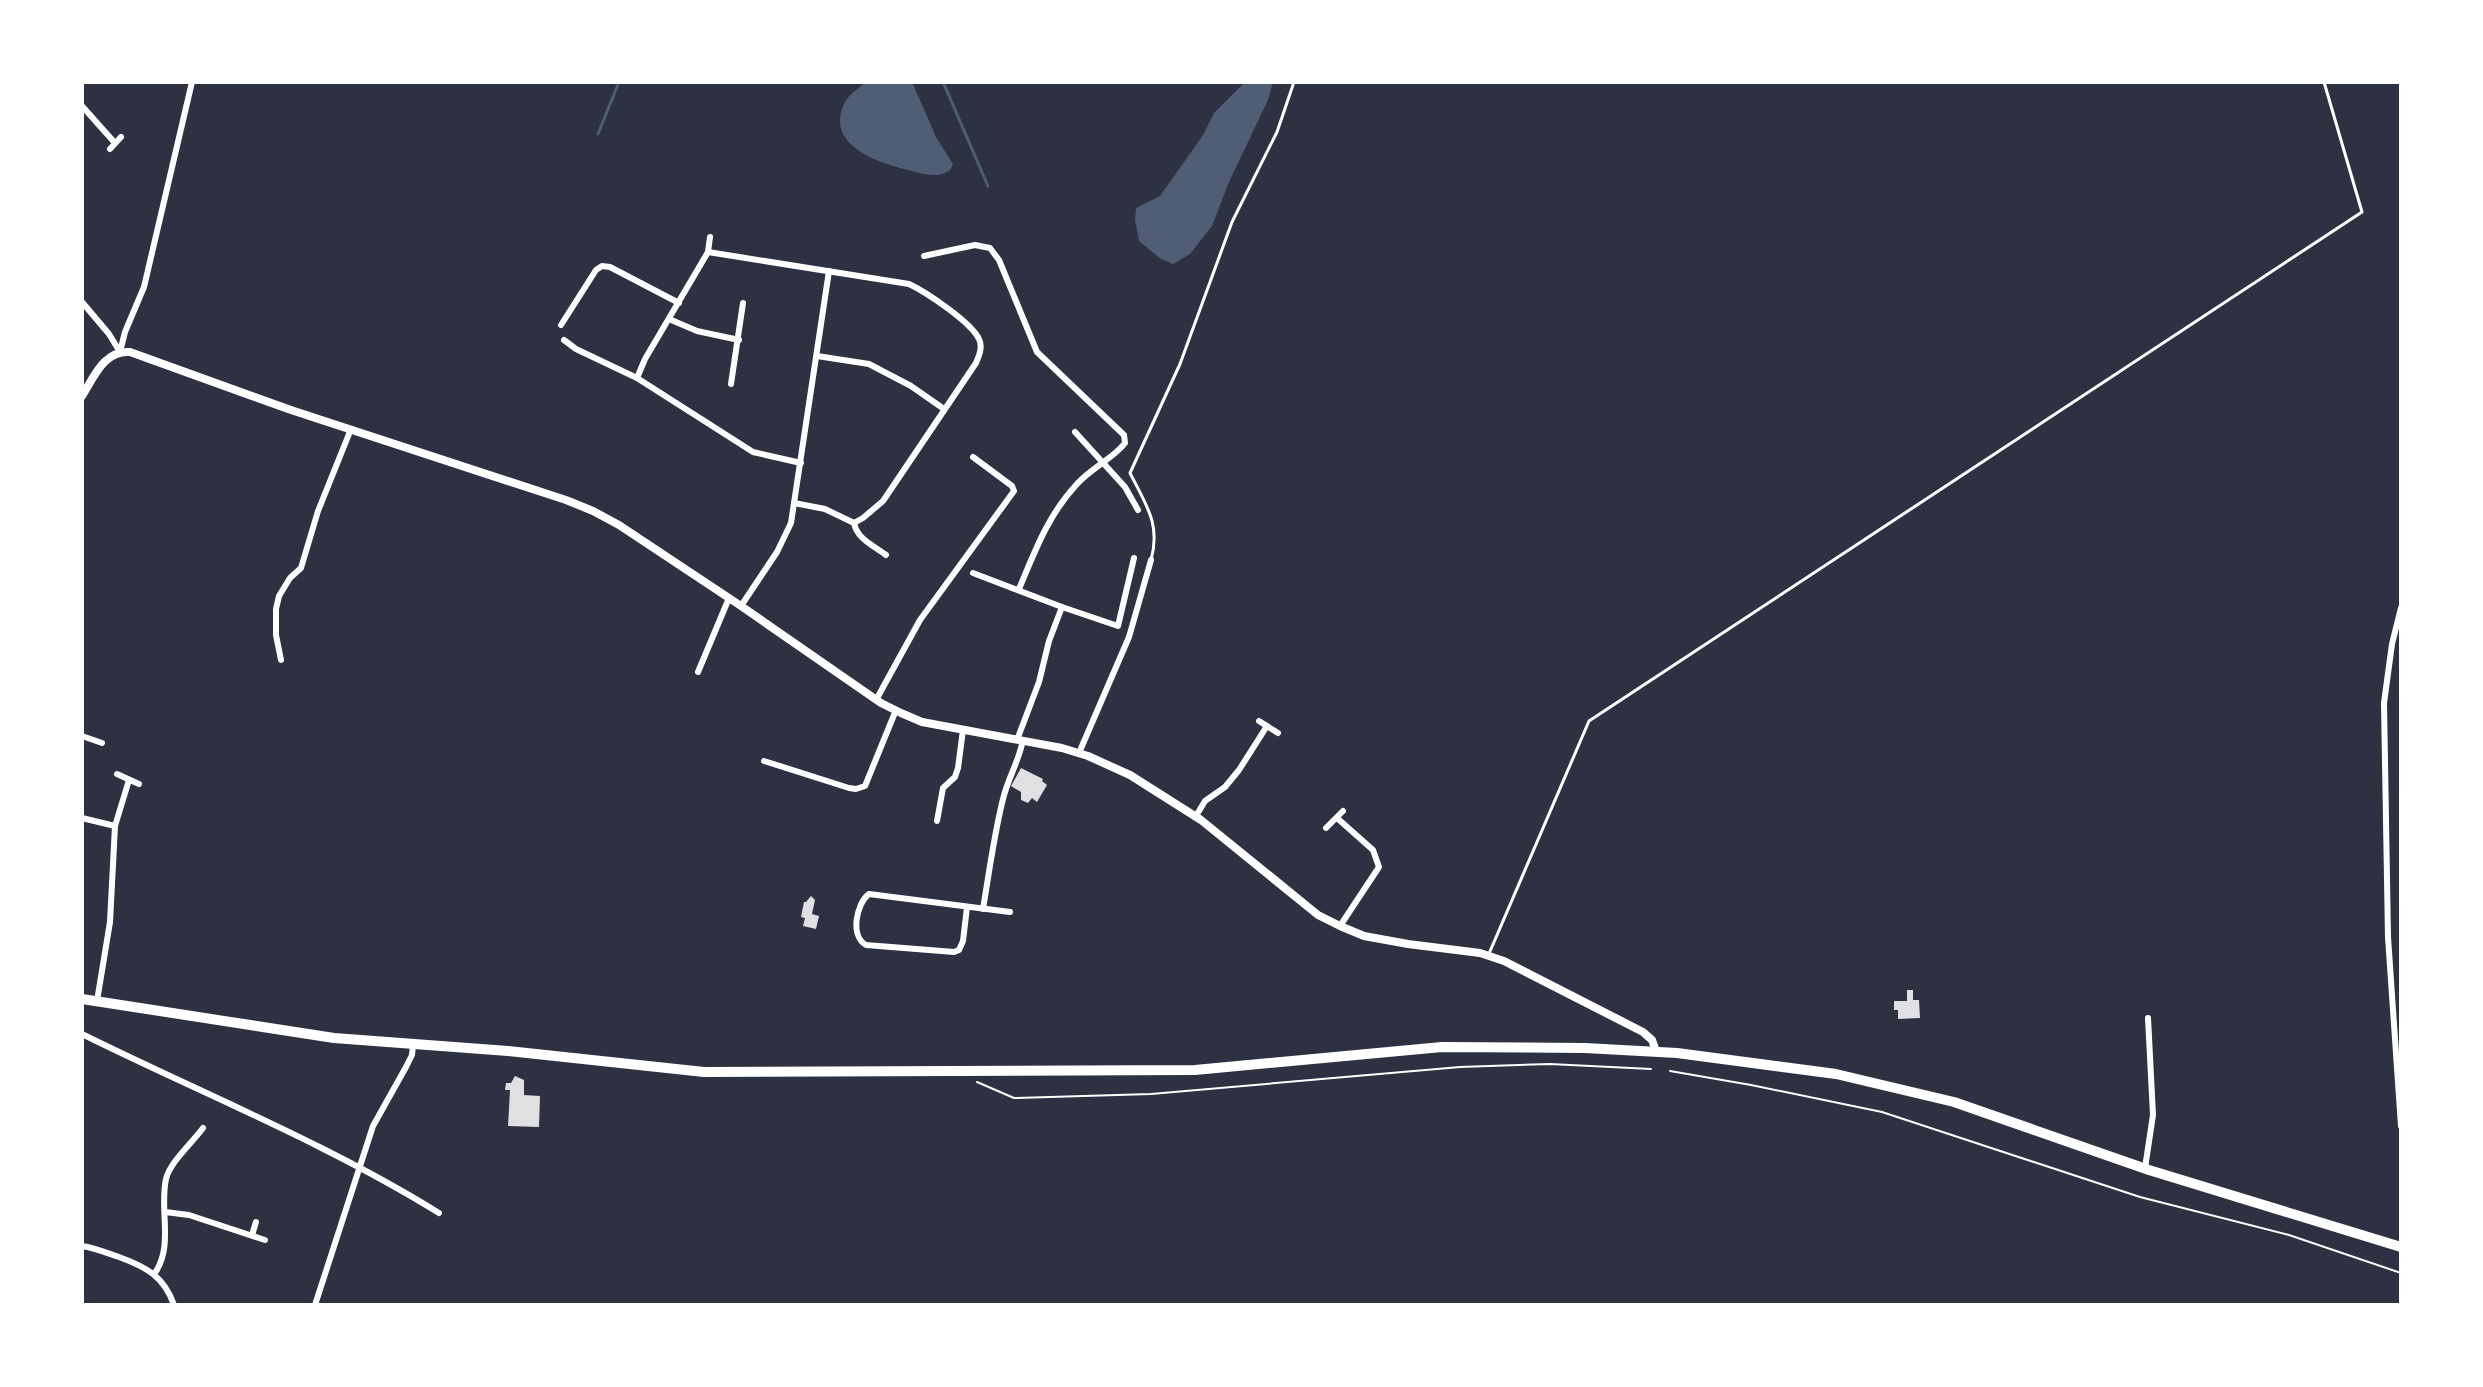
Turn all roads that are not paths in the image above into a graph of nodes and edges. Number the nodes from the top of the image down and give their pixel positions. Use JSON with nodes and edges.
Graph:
{"nodes":[{"id":1,"x":192,"y":82,"type":"edge"},
{"id":2,"x":1294,"y":82,"type":"edge"},
{"id":3,"x":2324,"y":82,"type":"edge"},
{"id":4,"x":82,"y":106,"type":"edge"},
{"id":5,"x":121,"y":137,"type":"dead end"},
{"id":6,"x":710,"y":237,"type":"dead end"},
{"id":7,"x":708,"y":252,"type":"junction"},
{"id":8,"x":924,"y":256,"type":"dead end"},
{"id":9,"x":829,"y":271,"type":"junction"},
{"id":10,"x":82,"y":302,"type":"edge"},
{"id":11,"x":679,"y":303,"type":"junction"},
{"id":12,"x":743,"y":303,"type":"dead end"},
{"id":13,"x":669,"y":319,"type":"junction"},
{"id":14,"x":561,"y":325,"type":"dead end"},
{"id":15,"x":564,"y":340,"type":"dead end"},
{"id":16,"x":739,"y":340,"type":"junction"},
{"id":17,"x":120,"y":352,"type":"junction"},
{"id":18,"x":817,"y":356,"type":"junction"},
{"id":19,"x":637,"y":378,"type":"junction"},
{"id":20,"x":731,"y":384,"type":"dead end"},
{"id":21,"x":82,"y":396,"type":"edge"},
{"id":22,"x":944,"y":409,"type":"junction"},
{"id":23,"x":351,"y":429,"type":"junction"},
{"id":24,"x":1075,"y":432,"type":"dead end"},
{"id":25,"x":973,"y":457,"type":"dead end"},
{"id":26,"x":1102,"y":461,"type":"junction"},
{"id":27,"x":801,"y":463,"type":"junction"},
{"id":28,"x":794,"y":503,"type":"junction"},
{"id":29,"x":1138,"y":510,"type":"dead end"},
{"id":30,"x":854,"y":523,"type":"junction"},
{"id":31,"x":886,"y":555,"type":"dead end"},
{"id":32,"x":1134,"y":558,"type":"dead end"},
{"id":33,"x":1151,"y":560,"type":"joint"},
{"id":34,"x":973,"y":573,"type":"dead end"},
{"id":35,"x":1019,"y":589,"type":"junction"},
{"id":36,"x":729,"y":598,"type":"junction"},
{"id":37,"x":741,"y":606,"type":"junction"},
{"id":38,"x":1062,"y":607,"type":"junction"},
{"id":39,"x":2401,"y":608,"type":"edge"},
{"id":40,"x":281,"y":660,"type":"dead end"},
{"id":41,"x":708,"y":672,"type":"dead end"},
{"id":42,"x":876,"y":700,"type":"junction"},
{"id":43,"x":896,"y":710,"type":"junction"},
{"id":44,"x":1259,"y":721,"type":"dead end"},
{"id":45,"x":1267,"y":726,"type":"junction"},
{"id":46,"x":963,"y":730,"type":"junction"},
{"id":47,"x":1278,"y":733,"type":"dead end"},
{"id":48,"x":82,"y":736,"type":"edge"},
{"id":49,"x":1020,"y":740,"type":"junction"},
{"id":50,"x":102,"y":743,"type":"dead end"},
{"id":51,"x":1079,"y":753,"type":"junction"},
{"id":52,"x":764,"y":761,"type":"dead end"},
{"id":53,"x":117,"y":774,"type":"dead end"},
{"id":54,"x":129,"y":780,"type":"junction"},
{"id":55,"x":139,"y":784,"type":"dead end"},
{"id":56,"x":1343,"y":811,"type":"dead end"},
{"id":57,"x":1196,"y":816,"type":"junction"},
{"id":58,"x":82,"y":818,"type":"edge"},
{"id":59,"x":1337,"y":818,"type":"junction"},
{"id":60,"x":937,"y":821,"type":"dead end"},
{"id":61,"x":115,"y":826,"type":"junction"},
{"id":62,"x":1326,"y":828,"type":"dead end"},
{"id":63,"x":967,"y":907,"type":"junction"},
{"id":64,"x":983,"y":909,"type":"junction"},
{"id":65,"x":1010,"y":912,"type":"dead end"},
{"id":66,"x":1340,"y":926,"type":"junction"},
{"id":67,"x":1488,"y":956,"type":"junction"},
{"id":68,"x":82,"y":999,"type":"edge"},
{"id":69,"x":97,"y":1001,"type":"junction"},
{"id":70,"x":2148,"y":1018,"type":"dead end"},
{"id":71,"x":82,"y":1034,"type":"edge"},
{"id":72,"x":413,"y":1045,"type":"junction"},
{"id":73,"x":1656,"y":1051,"type":"junction"},
{"id":74,"x":2401,"y":1126,"type":"edge"},
{"id":75,"x":203,"y":1128,"type":"dead end"},
{"id":76,"x":360,"y":1168,"type":"junction"},
{"id":77,"x":2145,"y":1168,"type":"junction"},
{"id":78,"x":165,"y":1212,"type":"junction"},
{"id":79,"x":439,"y":1213,"type":"dead end"},
{"id":80,"x":256,"y":1222,"type":"dead end"},
{"id":81,"x":252,"y":1235,"type":"junction"},
{"id":82,"x":265,"y":1240,"type":"dead end"},
{"id":83,"x":82,"y":1246,"type":"edge"},
{"id":84,"x":2401,"y":1247,"type":"edge"},
{"id":85,"x":155,"y":1273,"type":"junction"},
{"id":86,"x":174,"y":1305,"type":"edge"},
{"id":87,"x":315,"y":1305,"type":"edge"}],
"edges":[{"from":1,"to":17,"type":"street"},
{"from":2,"to":33,"type":"lane"},
{"from":3,"to":67,"type":"lane"},
{"from":4,"to":5,"type":"street"},
{"from":6,"to":7,"type":"street"},
{"from":7,"to":9,"type":"street"},
{"from":7,"to":11,"type":"street"},
{"from":8,"to":26,"type":"street"},
{"from":9,"to":18,"type":"street"},
{"from":9,"to":22,"type":"street"},
{"from":10,"to":17,"type":"street"},
{"from":11,"to":13,"type":"street"},
{"from":11,"to":14,"type":"street"},
{"from":12,"to":16,"type":"street"},
{"from":13,"to":16,"type":"street"},
{"from":13,"to":19,"type":"street"},
{"from":15,"to":19,"type":"street"},
{"from":16,"to":20,"type":"street"},
{"from":17,"to":21,"type":"street"},
{"from":17,"to":23,"type":"street"},
{"from":18,"to":22,"type":"street"},
{"from":18,"to":27,"type":"street"},
{"from":19,"to":27,"type":"street"},
{"from":22,"to":30,"type":"street"},
{"from":23,"to":36,"type":"street"},
{"from":23,"to":40,"type":"street"},
{"from":24,"to":26,"type":"street"},
{"from":25,"to":42,"type":"street"},
{"from":26,"to":29,"type":"street"},
{"from":26,"to":35,"type":"street"},
{"from":27,"to":28,"type":"street"},
{"from":28,"to":30,"type":"street"},
{"from":28,"to":37,"type":"street"},
{"from":30,"to":31,"type":"street"},
{"from":32,"to":38,"type":"street"},
{"from":33,"to":51,"type":"street"},
{"from":34,"to":35,"type":"street"},
{"from":35,"to":38,"type":"street"},
{"from":36,"to":37,"type":"street"},
{"from":36,"to":41,"type":"street"},
{"from":37,"to":42,"type":"street"},
{"from":38,"to":49,"type":"street"},
{"from":39,"to":74,"type":"street"},
{"from":42,"to":43,"type":"street"},
{"from":43,"to":46,"type":"street"},
{"from":43,"to":52,"type":"street"},
{"from":44,"to":45,"type":"street"},
{"from":45,"to":47,"type":"street"},
{"from":45,"to":57,"type":"street"},
{"from":46,"to":49,"type":"street"},
{"from":46,"to":60,"type":"street"},
{"from":48,"to":50,"type":"street"},
{"from":49,"to":51,"type":"street"},
{"from":49,"to":64,"type":"street"},
{"from":51,"to":57,"type":"street"},
{"from":53,"to":54,"type":"street"},
{"from":54,"to":55,"type":"street"},
{"from":54,"to":61,"type":"street"},
{"from":56,"to":59,"type":"street"},
{"from":57,"to":66,"type":"street"},
{"from":58,"to":61,"type":"street"},
{"from":59,"to":62,"type":"street"},
{"from":59,"to":66,"type":"street"},
{"from":61,"to":69,"type":"street"},
{"from":63,"to":63,"type":"street"},
{"from":63,"to":64,"type":"street"},
{"from":64,"to":65,"type":"street"},
{"from":66,"to":67,"type":"street"},
{"from":67,"to":73,"type":"street"},
{"from":68,"to":69,"type":"main road"},
{"from":69,"to":72,"type":"main road"},
{"from":70,"to":77,"type":"street"},
{"from":71,"to":76,"type":"street"},
{"from":72,"to":73,"type":"main road"},
{"from":72,"to":76,"type":"street"},
{"from":73,"to":77,"type":"main road"},
{"from":75,"to":78,"type":"street"},
{"from":76,"to":79,"type":"street"},
{"from":76,"to":87,"type":"street"},
{"from":77,"to":84,"type":"main road"},
{"from":78,"to":81,"type":"street"},
{"from":78,"to":85,"type":"street"},
{"from":80,"to":81,"type":"street"},
{"from":81,"to":82,"type":"street"},
{"from":83,"to":85,"type":"street"},
{"from":85,"to":86,"type":"street"}]}
